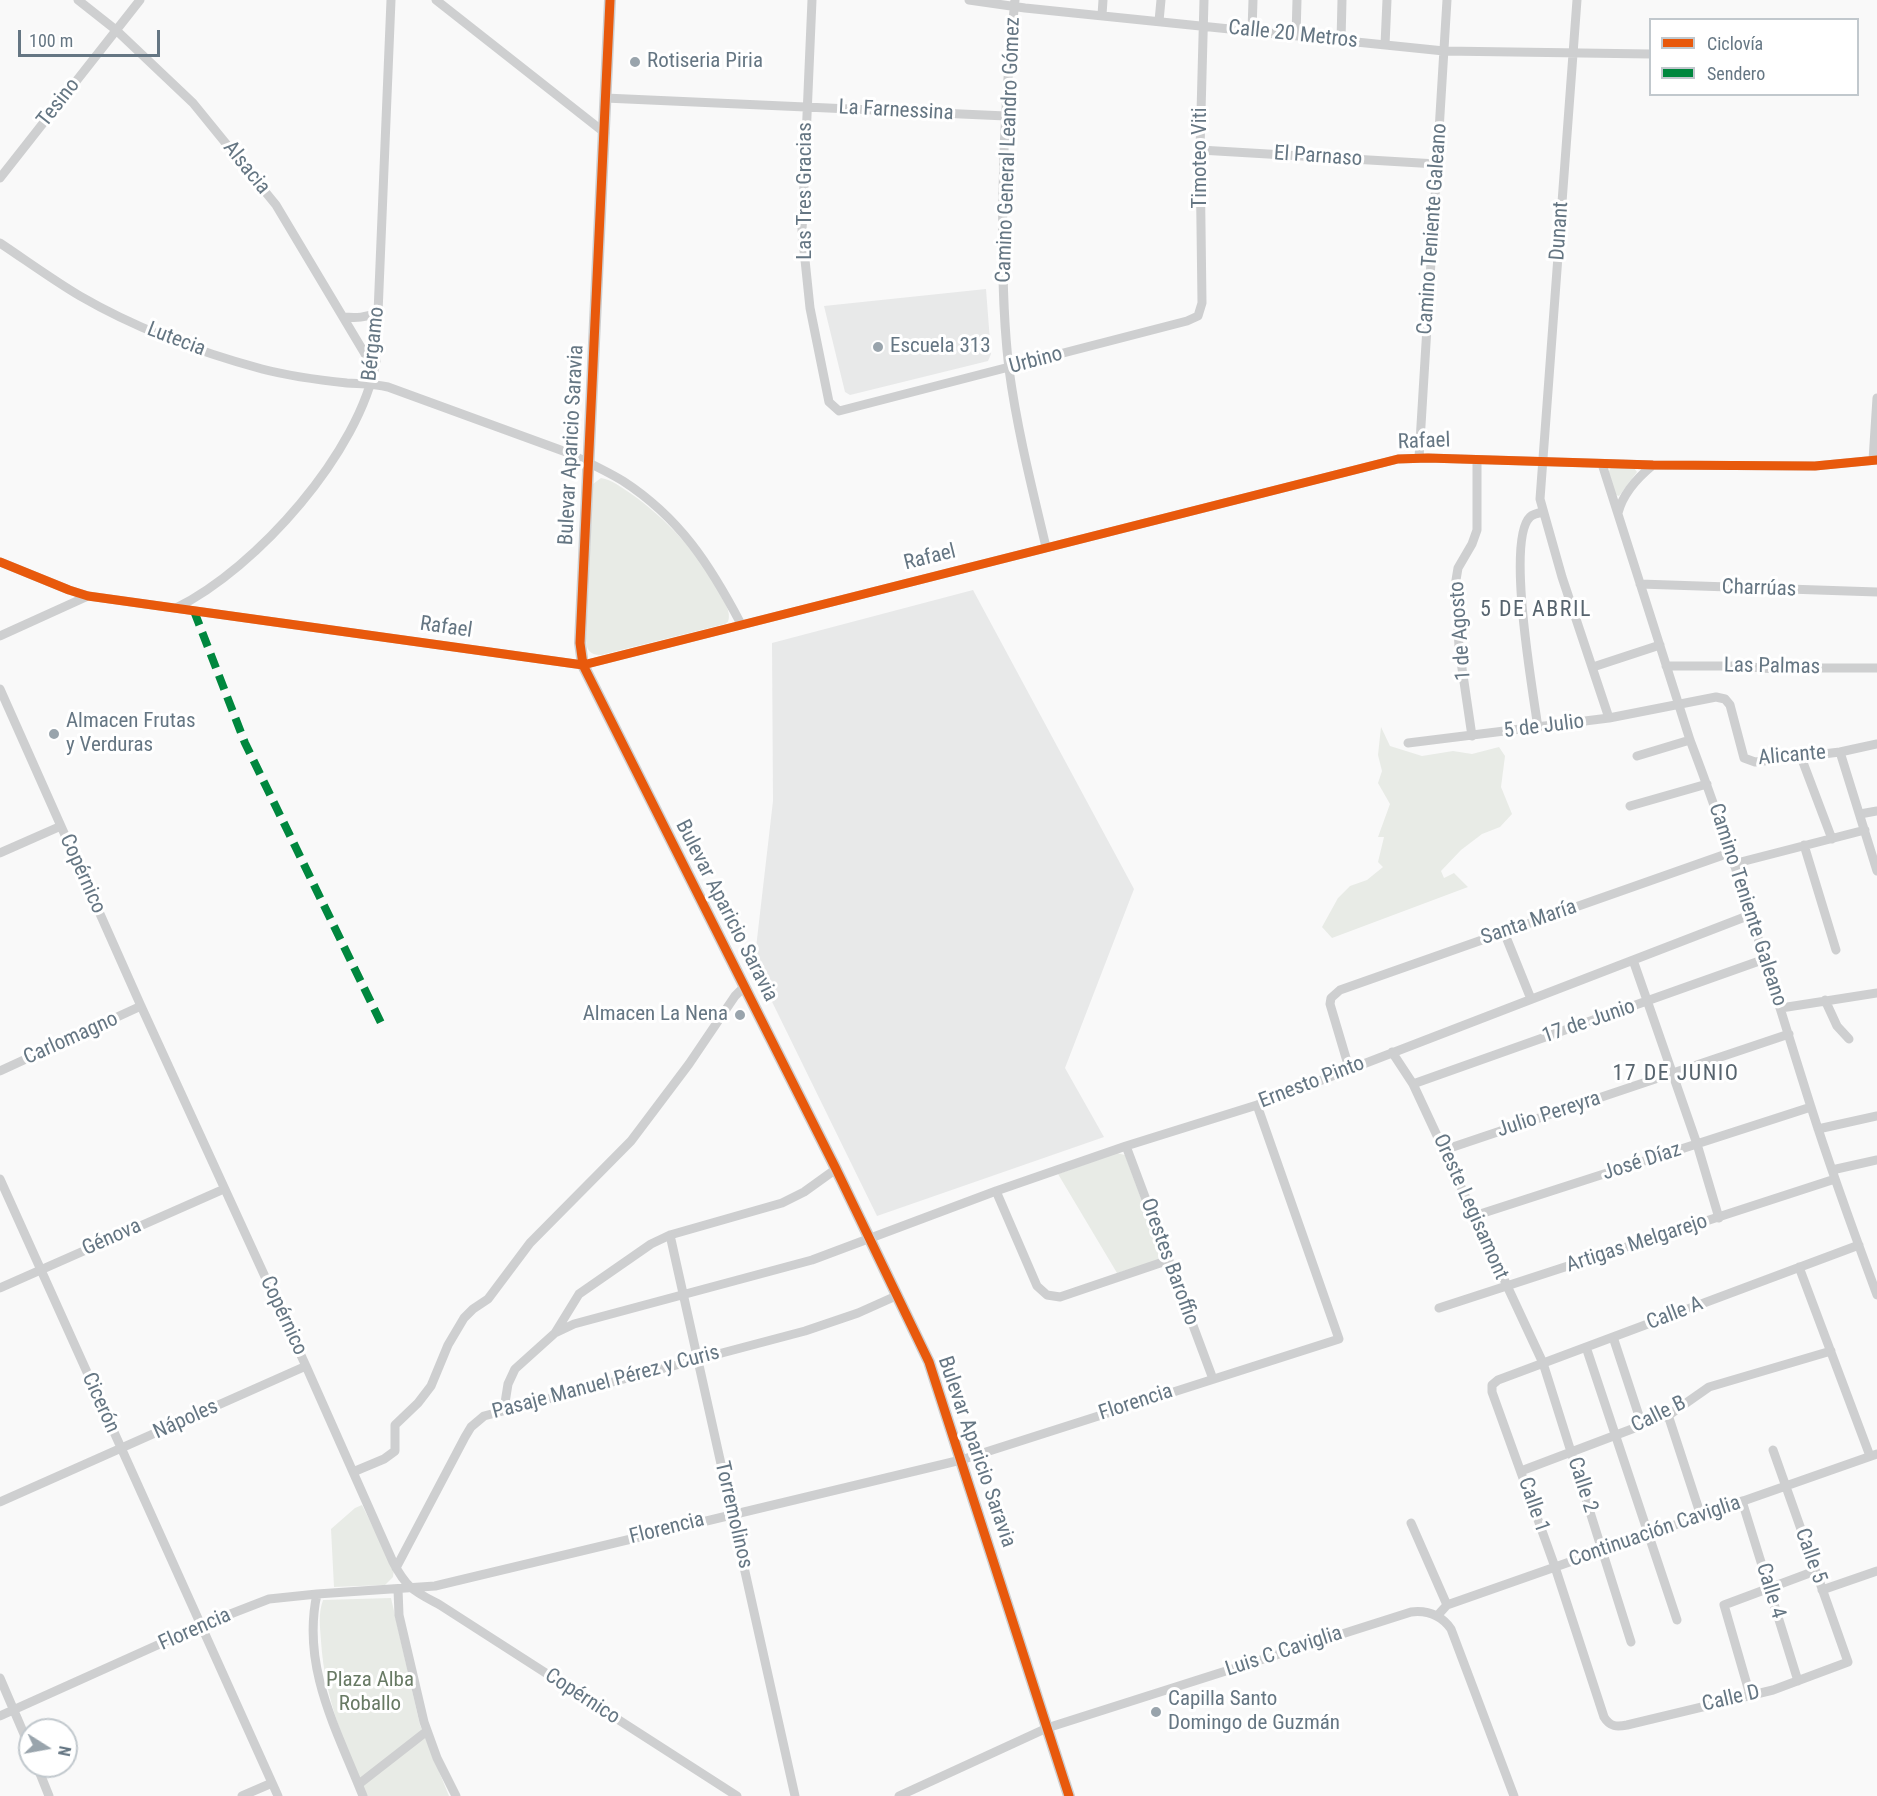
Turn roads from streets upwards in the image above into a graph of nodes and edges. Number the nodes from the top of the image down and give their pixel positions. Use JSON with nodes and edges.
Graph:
{"nodes":[{"id":1,"x":78,"y":0,"type":"edge"},
{"id":2,"x":140,"y":0,"type":"edge"},
{"id":3,"x":392,"y":0,"type":"edge"},
{"id":4,"x":436,"y":0,"type":"edge"},
{"id":5,"x":610,"y":0,"type":"edge"},
{"id":6,"x":812,"y":0,"type":"edge"},
{"id":7,"x":969,"y":0,"type":"edge"},
{"id":8,"x":1103,"y":0,"type":"edge"},
{"id":9,"x":1161,"y":0,"type":"edge"},
{"id":10,"x":1204,"y":0,"type":"edge"},
{"id":11,"x":1253,"y":0,"type":"edge"},
{"id":12,"x":1298,"y":0,"type":"edge"},
{"id":13,"x":1342,"y":0,"type":"edge"},
{"id":14,"x":1387,"y":0,"type":"edge"},
{"id":15,"x":1447,"y":0,"type":"edge"},
{"id":16,"x":1577,"y":0,"type":"edge"},
{"id":17,"x":1014,"y":4,"type":"edge"},
{"id":18,"x":1102,"y":15,"type":"junction"},
{"id":19,"x":1159,"y":21,"type":"junction"},
{"id":20,"x":1203,"y":26,"type":"junction"},
{"id":21,"x":117,"y":30,"type":"junction"},
{"id":22,"x":1252,"y":31,"type":"junction"},
{"id":23,"x":1296,"y":36,"type":"junction"},
{"id":24,"x":1341,"y":41,"type":"junction"},
{"id":25,"x":1385,"y":45,"type":"junction"},
{"id":26,"x":1444,"y":51,"type":"junction"},
{"id":27,"x":1573,"y":54,"type":"junction"},
{"id":28,"x":1649,"y":54,"type":"edge"},
{"id":29,"x":606,"y":98,"type":"junction"},
{"id":30,"x":806,"y":106,"type":"junction"},
{"id":31,"x":1006,"y":116,"type":"junction"},
{"id":32,"x":605,"y":133,"type":"junction"},
{"id":33,"x":1200,"y":150,"type":"junction"},
{"id":34,"x":1437,"y":164,"type":"junction"},
{"id":35,"x":0,"y":178,"type":"edge"},
{"id":36,"x":0,"y":243,"type":"edge"},
{"id":37,"x":378,"y":312,"type":"junction"},
{"id":38,"x":1198,"y":316,"type":"joint"},
{"id":39,"x":343,"y":317,"type":"junction"},
{"id":40,"x":1009,"y":368,"type":"junction"},
{"id":41,"x":374,"y":369,"type":"junction"},
{"id":42,"x":372,"y":383,"type":"junction"},
{"id":43,"x":1877,"y":398,"type":"edge"},
{"id":44,"x":839,"y":411,"type":"joint"},
{"id":45,"x":1419,"y":458,"type":"junction"},
{"id":46,"x":1477,"y":459,"type":"junction"},
{"id":47,"x":1875,"y":460,"type":"edge"},
{"id":48,"x":1544,"y":461,"type":"junction"},
{"id":49,"x":589,"y":463,"type":"junction"},
{"id":50,"x":1602,"y":464,"type":"junction"},
{"id":51,"x":1653,"y":465,"type":"junction"},
{"id":52,"x":1543,"y":512,"type":"junction"},
{"id":53,"x":1618,"y":515,"type":"junction"},
{"id":54,"x":1046,"y":547,"type":"junction"},
{"id":55,"x":0,"y":562,"type":"edge"},
{"id":56,"x":1640,"y":584,"type":"junction"},
{"id":57,"x":1877,"y":592,"type":"edge"},
{"id":58,"x":88,"y":596,"type":"junction"},
{"id":59,"x":175,"y":609,"type":"junction"},
{"id":60,"x":741,"y":624,"type":"junction"},
{"id":61,"x":0,"y":636,"type":"edge"},
{"id":62,"x":1660,"y":645,"type":"junction"},
{"id":63,"x":583,"y":665,"type":"junction"},
{"id":64,"x":1666,"y":666,"type":"junction"},
{"id":65,"x":1593,"y":668,"type":"junction"},
{"id":66,"x":1877,"y":669,"type":"edge"},
{"id":67,"x":0,"y":689,"type":"edge"},
{"id":68,"x":1678,"y":703,"type":"junction"},
{"id":69,"x":1609,"y":718,"type":"junction"},
{"id":70,"x":1538,"y":728,"type":"junction"},
{"id":71,"x":1472,"y":736,"type":"junction"},
{"id":72,"x":1690,"y":740,"type":"junction"},
{"id":73,"x":1408,"y":743,"type":"dead end"},
{"id":74,"x":1877,"y":744,"type":"edge"},
{"id":75,"x":1840,"y":752,"type":"junction"},
{"id":76,"x":1637,"y":756,"type":"dead end"},
{"id":77,"x":1800,"y":757,"type":"junction"},
{"id":78,"x":1707,"y":784,"type":"junction"},
{"id":79,"x":1630,"y":806,"type":"dead end"},
{"id":80,"x":1877,"y":811,"type":"edge"},
{"id":81,"x":1860,"y":814,"type":"junction"},
{"id":82,"x":61,"y":826,"type":"junction"},
{"id":83,"x":1865,"y":830,"type":"junction"},
{"id":84,"x":1832,"y":839,"type":"junction"},
{"id":85,"x":1804,"y":845,"type":"junction"},
{"id":86,"x":1729,"y":853,"type":"junction"},
{"id":87,"x":0,"y":854,"type":"edge"},
{"id":88,"x":1732,"y":864,"type":"junction"},
{"id":89,"x":1877,"y":871,"type":"edge"},
{"id":90,"x":1750,"y":915,"type":"junction"},
{"id":91,"x":1504,"y":932,"type":"junction"},
{"id":92,"x":1836,"y":950,"type":"dead end"},
{"id":93,"x":1765,"y":958,"type":"junction"},
{"id":94,"x":1633,"y":960,"type":"junction"},
{"id":95,"x":744,"y":987,"type":"junction"},
{"id":96,"x":1877,"y":993,"type":"edge"},
{"id":97,"x":1531,"y":999,"type":"junction"},
{"id":98,"x":1825,"y":1000,"type":"junction"},
{"id":99,"x":1648,"y":1002,"type":"junction"},
{"id":100,"x":141,"y":1006,"type":"junction"},
{"id":101,"x":1781,"y":1008,"type":"junction"},
{"id":102,"x":1789,"y":1034,"type":"junction"},
{"id":103,"x":1849,"y":1039,"type":"dead end"},
{"id":104,"x":1392,"y":1052,"type":"junction"},
{"id":105,"x":1349,"y":1068,"type":"junction"},
{"id":106,"x":0,"y":1071,"type":"edge"},
{"id":107,"x":1673,"y":1074,"type":"junction"},
{"id":108,"x":1413,"y":1084,"type":"junction"},
{"id":109,"x":1257,"y":1106,"type":"junction"},
{"id":110,"x":1811,"y":1107,"type":"junction"},
{"id":111,"x":1877,"y":1116,"type":"edge"},
{"id":112,"x":1818,"y":1129,"type":"junction"},
{"id":113,"x":1698,"y":1144,"type":"junction"},
{"id":114,"x":1126,"y":1146,"type":"junction"},
{"id":115,"x":1444,"y":1150,"type":"junction"},
{"id":116,"x":1877,"y":1160,"type":"edge"},
{"id":117,"x":836,"y":1169,"type":"junction"},
{"id":118,"x":1834,"y":1174,"type":"junction"},
{"id":119,"x":0,"y":1179,"type":"edge"},
{"id":120,"x":224,"y":1189,"type":"junction"},
{"id":121,"x":996,"y":1191,"type":"junction"},
{"id":122,"x":1474,"y":1216,"type":"junction"},
{"id":123,"x":1719,"y":1218,"type":"junction"},
{"id":124,"x":670,"y":1235,"type":"junction"},
{"id":125,"x":870,"y":1238,"type":"junction"},
{"id":126,"x":1858,"y":1245,"type":"junction"},
{"id":127,"x":1168,"y":1260,"type":"junction"},
{"id":128,"x":1799,"y":1267,"type":"junction"},
{"id":129,"x":41,"y":1269,"type":"junction"},
{"id":130,"x":1506,"y":1287,"type":"junction"},
{"id":131,"x":0,"y":1288,"type":"edge"},
{"id":132,"x":684,"y":1295,"type":"junction"},
{"id":133,"x":1877,"y":1295,"type":"edge"},
{"id":134,"x":896,"y":1296,"type":"junction"},
{"id":135,"x":1439,"y":1308,"type":"dead end"},
{"id":136,"x":555,"y":1334,"type":"junction"},
{"id":137,"x":1613,"y":1337,"type":"junction"},
{"id":138,"x":1586,"y":1347,"type":"junction"},
{"id":139,"x":1830,"y":1351,"type":"junction"},
{"id":140,"x":698,"y":1360,"type":"junction"},
{"id":141,"x":1543,"y":1364,"type":"junction"},
{"id":142,"x":306,"y":1366,"type":"junction"},
{"id":143,"x":1213,"y":1379,"type":"junction"},
{"id":144,"x":1492,"y":1385,"type":"joint"},
{"id":145,"x":504,"y":1409,"type":"junction"},
{"id":146,"x":1668,"y":1415,"type":"junction"},
{"id":147,"x":1642,"y":1425,"type":"junction"},
{"id":148,"x":1616,"y":1435,"type":"junction"},
{"id":149,"x":121,"y":1449,"type":"junction"},
{"id":150,"x":1773,"y":1450,"type":"dead end"},
{"id":151,"x":1571,"y":1453,"type":"junction"},
{"id":152,"x":1873,"y":1455,"type":"edge"},
{"id":153,"x":961,"y":1460,"type":"junction"},
{"id":154,"x":1521,"y":1471,"type":"junction"},
{"id":155,"x":353,"y":1472,"type":"junction"},
{"id":156,"x":1785,"y":1486,"type":"junction"},
{"id":157,"x":1742,"y":1501,"type":"junction"},
{"id":158,"x":0,"y":1502,"type":"edge"},
{"id":159,"x":733,"y":1513,"type":"junction"},
{"id":160,"x":1701,"y":1516,"type":"junction"},
{"id":161,"x":1411,"y":1523,"type":"dead end"},
{"id":162,"x":1649,"y":1534,"type":"junction"},
{"id":163,"x":1602,"y":1550,"type":"junction"},
{"id":164,"x":1555,"y":1567,"type":"junction"},
{"id":165,"x":396,"y":1568,"type":"junction"},
{"id":166,"x":1815,"y":1571,"type":"junction"},
{"id":167,"x":1877,"y":1571,"type":"edge"},
{"id":168,"x":409,"y":1588,"type":"junction"},
{"id":169,"x":398,"y":1589,"type":"junction"},
{"id":170,"x":1769,"y":1589,"type":"junction"},
{"id":171,"x":1822,"y":1590,"type":"junction"},
{"id":172,"x":317,"y":1594,"type":"junction"},
{"id":173,"x":1447,"y":1605,"type":"junction"},
{"id":174,"x":1437,"y":1616,"type":"junction"},
{"id":175,"x":1677,"y":1620,"type":"dead end"},
{"id":176,"x":202,"y":1625,"type":"junction"},
{"id":177,"x":1631,"y":1641,"type":"dead end"},
{"id":178,"x":1848,"y":1662,"type":"joint"},
{"id":179,"x":0,"y":1678,"type":"edge"},
{"id":180,"x":1798,"y":1681,"type":"junction"},
{"id":181,"x":1750,"y":1695,"type":"junction"},
{"id":182,"x":15,"y":1710,"type":"junction"},
{"id":183,"x":0,"y":1716,"type":"edge"},
{"id":184,"x":18,"y":1718,"type":"edge"},
{"id":185,"x":1612,"y":1725,"type":"joint"},
{"id":186,"x":1047,"y":1728,"type":"junction"},
{"id":187,"x":426,"y":1731,"type":"junction"},
{"id":188,"x":42,"y":1778,"type":"edge"},
{"id":189,"x":272,"y":1783,"type":"junction"},
{"id":190,"x":358,"y":1784,"type":"junction"},
{"id":191,"x":49,"y":1796,"type":"edge"},
{"id":192,"x":242,"y":1796,"type":"edge"},
{"id":193,"x":278,"y":1796,"type":"edge"},
{"id":194,"x":362,"y":1796,"type":"edge"},
{"id":195,"x":456,"y":1796,"type":"edge"},
{"id":196,"x":737,"y":1796,"type":"edge"},
{"id":197,"x":795,"y":1796,"type":"edge"},
{"id":198,"x":899,"y":1796,"type":"edge"},
{"id":199,"x":1069,"y":1796,"type":"edge"},
{"id":200,"x":1514,"y":1796,"type":"edge"}],
"edges":[{"from":1,"to":21,"type":"street","name":"Alsacia"},
{"from":2,"to":21,"type":"street","name":"Tesino"},
{"from":3,"to":37,"type":"street","name":"Bérgamo"},
{"from":4,"to":32,"type":"street"},
{"from":5,"to":29,"type":"street","name":"Bulevar Aparicio Saravia"},
{"from":6,"to":30,"type":"street","name":"Las Tres Gracias"},
{"from":7,"to":17,"type":"street","name":"Calle 20 Metros"},
{"from":8,"to":18,"type":"street"},
{"from":9,"to":19,"type":"street"},
{"from":10,"to":20,"type":"street","name":"Timoteo Viti"},
{"from":11,"to":22,"type":"street"},
{"from":12,"to":23,"type":"street"},
{"from":13,"to":24,"type":"street"},
{"from":14,"to":25,"type":"street"},
{"from":15,"to":26,"type":"street","name":"Camino Teniente Galeano"},
{"from":16,"to":27,"type":"street","name":"Dunant"},
{"from":17,"to":18,"type":"street","name":"Calle 20 Metros"},
{"from":17,"to":31,"type":"street","name":"Camino General Leandro Gómez"},
{"from":18,"to":19,"type":"street","name":"Calle 20 Metros"},
{"from":19,"to":20,"type":"street","name":"Calle 20 Metros"},
{"from":20,"to":22,"type":"street","name":"Calle 20 Metros"},
{"from":20,"to":33,"type":"street","name":"Timoteo Viti"},
{"from":21,"to":35,"type":"street","name":"Tesino"},
{"from":21,"to":39,"type":"street","name":"Alsacia"},
{"from":22,"to":23,"type":"street","name":"Calle 20 Metros"},
{"from":23,"to":24,"type":"street","name":"Calle 20 Metros"},
{"from":24,"to":25,"type":"street","name":"Calle 20 Metros"},
{"from":25,"to":26,"type":"street","name":"Calle 20 Metros"},
{"from":26,"to":27,"type":"street","name":"Calle 20 Metros"},
{"from":26,"to":34,"type":"street","name":"Camino Teniente Galeano"},
{"from":27,"to":28,"type":"street","name":"Calle 20 Metros"},
{"from":27,"to":48,"type":"street","name":"Dunant"},
{"from":29,"to":30,"type":"street","name":"La Farnessina"},
{"from":29,"to":32,"type":"street","name":"Bulevar Aparicio Saravia"},
{"from":30,"to":31,"type":"street","name":"La Farnessina"},
{"from":30,"to":44,"type":"street","name":"Las Tres Gracias"},
{"from":31,"to":40,"type":"street","name":"Camino General Leandro Gómez"},
{"from":32,"to":49,"type":"street","name":"Bulevar Aparicio Saravia"},
{"from":33,"to":34,"type":"street","name":"El Parnaso"},
{"from":33,"to":38,"type":"street","name":"Timoteo Viti"},
{"from":34,"to":45,"type":"street","name":"Camino Teniente Galeano"},
{"from":36,"to":42,"type":"street","name":"Lutecia"},
{"from":37,"to":39,"type":"street"},
{"from":37,"to":41,"type":"street","name":"Bérgamo"},
{"from":38,"to":40,"type":"street","name":"Urbino"},
{"from":39,"to":41,"type":"street","name":"Alsacia"},
{"from":40,"to":44,"type":"street","name":"Urbino"},
{"from":40,"to":54,"type":"street","name":"Camino General Leandro Gómez"},
{"from":41,"to":42,"type":"street","name":"Bérgamo"},
{"from":42,"to":49,"type":"street"},
{"from":42,"to":59,"type":"street","name":"Bérgamo"},
{"from":43,"to":47,"type":"street"},
{"from":45,"to":46,"type":"street","name":"Rafael"},
{"from":45,"to":54,"type":"street","name":"Rafael"},
{"from":46,"to":48,"type":"street","name":"Rafael"},
{"from":46,"to":71,"type":"street","name":"1 de Agosto"},
{"from":47,"to":51,"type":"street","name":"Rafael"},
{"from":48,"to":50,"type":"street","name":"Rafael"},
{"from":48,"to":52,"type":"street","name":"Dunant"},
{"from":49,"to":60,"type":"street"},
{"from":49,"to":63,"type":"street","name":"Bulevar Aparicio Saravia"},
{"from":50,"to":51,"type":"street","name":"Rafael"},
{"from":50,"to":53,"type":"street","name":"Camino Teniente Galeano"},
{"from":51,"to":53,"type":"street"},
{"from":52,"to":65,"type":"street","name":"Dunant"},
{"from":52,"to":70,"type":"street"},
{"from":53,"to":56,"type":"street","name":"Camino Teniente Galeano"},
{"from":54,"to":60,"type":"street","name":"Rafael"},
{"from":55,"to":58,"type":"street","name":"Rafael"},
{"from":56,"to":57,"type":"street","name":"Charrúas"},
{"from":56,"to":62,"type":"street","name":"Camino Teniente Galeano"},
{"from":58,"to":59,"type":"street","name":"Rafael"},
{"from":58,"to":61,"type":"street"},
{"from":59,"to":63,"type":"street","name":"Rafael"},
{"from":60,"to":63,"type":"street","name":"Rafael"},
{"from":62,"to":64,"type":"street","name":"Camino Teniente Galeano"},
{"from":62,"to":65,"type":"street"},
{"from":63,"to":95,"type":"street","name":"Bulevar Aparicio Saravia"},
{"from":64,"to":66,"type":"street","name":"Las Palmas"},
{"from":64,"to":68,"type":"street","name":"Camino Teniente Galeano"},
{"from":65,"to":69,"type":"street","name":"Dunant"},
{"from":67,"to":82,"type":"street","name":"Copérnico"},
{"from":68,"to":69,"type":"street","name":"5 de Julio"},
{"from":68,"to":72,"type":"street","name":"Camino Teniente Galeano"},
{"from":68,"to":77,"type":"street","name":"Alicante"},
{"from":69,"to":70,"type":"street","name":"5 de Julio"},
{"from":70,"to":71,"type":"street","name":"5 de Julio"},
{"from":71,"to":73,"type":"street","name":"5 de Julio"},
{"from":72,"to":76,"type":"street"},
{"from":72,"to":78,"type":"street","name":"Camino Teniente Galeano"},
{"from":74,"to":75,"type":"street","name":"Alicante"},
{"from":75,"to":77,"type":"street","name":"Alicante"},
{"from":75,"to":81,"type":"street"},
{"from":77,"to":84,"type":"street"},
{"from":78,"to":79,"type":"street"},
{"from":78,"to":86,"type":"street","name":"Camino Teniente Galeano"},
{"from":80,"to":81,"type":"street"},
{"from":81,"to":83,"type":"street"},
{"from":82,"to":87,"type":"street"},
{"from":82,"to":100,"type":"street","name":"Copérnico"},
{"from":83,"to":84,"type":"street"},
{"from":83,"to":89,"type":"street"},
{"from":84,"to":85,"type":"street"},
{"from":85,"to":88,"type":"street"},
{"from":85,"to":92,"type":"street"},
{"from":86,"to":88,"type":"street","name":"Camino Teniente Galeano"},
{"from":86,"to":91,"type":"street","name":"Santa María"},
{"from":88,"to":90,"type":"street","name":"Camino Teniente Galeano"},
{"from":90,"to":93,"type":"street","name":"Camino Teniente Galeano"},
{"from":90,"to":94,"type":"street","name":"Ernesto Pinto"},
{"from":91,"to":97,"type":"street"},
{"from":91,"to":105,"type":"street","name":"Santa María"},
{"from":93,"to":99,"type":"street","name":"17 de Junio"},
{"from":93,"to":101,"type":"street","name":"Camino Teniente Galeano"},
{"from":94,"to":97,"type":"street","name":"Ernesto Pinto"},
{"from":94,"to":99,"type":"street"},
{"from":95,"to":117,"type":"street","name":"Bulevar Aparicio Saravia"},
{"from":95,"to":155,"type":"street"},
{"from":96,"to":98,"type":"street"},
{"from":97,"to":104,"type":"street","name":"Ernesto Pinto"},
{"from":98,"to":101,"type":"street"},
{"from":98,"to":103,"type":"street"},
{"from":99,"to":107,"type":"street"},
{"from":99,"to":108,"type":"street","name":"17 de Junio"},
{"from":100,"to":106,"type":"street","name":"Carlomagno"},
{"from":100,"to":120,"type":"street","name":"Copérnico"},
{"from":101,"to":102,"type":"street","name":"Camino Teniente Galeano"},
{"from":102,"to":107,"type":"street","name":"Julio Pereyra"},
{"from":102,"to":110,"type":"street","name":"Camino Teniente Galeano"},
{"from":104,"to":105,"type":"street","name":"Ernesto Pinto"},
{"from":104,"to":108,"type":"street","name":"Oreste Legisamont"},
{"from":105,"to":109,"type":"street","name":"Ernesto Pinto"},
{"from":107,"to":113,"type":"street"},
{"from":107,"to":115,"type":"street","name":"Julio Pereyra"},
{"from":108,"to":115,"type":"street","name":"Oreste Legisamont"},
{"from":109,"to":114,"type":"street","name":"Ernesto Pinto"},
{"from":109,"to":143,"type":"street","name":"Florencia"},
{"from":110,"to":112,"type":"street","name":"Camino Teniente Galeano"},
{"from":110,"to":113,"type":"street","name":"José Díaz"},
{"from":111,"to":112,"type":"street"},
{"from":112,"to":118,"type":"street","name":"Camino Teniente Galeano"},
{"from":113,"to":122,"type":"street","name":"José Díaz"},
{"from":113,"to":123,"type":"street"},
{"from":114,"to":121,"type":"street","name":"Ernesto Pinto"},
{"from":114,"to":127,"type":"street","name":"Orestes Baroffio"},
{"from":115,"to":122,"type":"street","name":"Oreste Legisamont"},
{"from":116,"to":118,"type":"street","name":"Artigas Melgarejo"},
{"from":117,"to":124,"type":"street"},
{"from":117,"to":125,"type":"street","name":"Bulevar Aparicio Saravia"},
{"from":118,"to":123,"type":"street","name":"Artigas Melgarejo"},
{"from":118,"to":126,"type":"street","name":"Camino Teniente Galeano"},
{"from":119,"to":129,"type":"street","name":"Cicerón"},
{"from":120,"to":129,"type":"street","name":"Génova"},
{"from":120,"to":142,"type":"street","name":"Copérnico"},
{"from":121,"to":125,"type":"street","name":"Ernesto Pinto"},
{"from":121,"to":127,"type":"street"},
{"from":122,"to":130,"type":"street","name":"Oreste Legisamont"},
{"from":123,"to":130,"type":"street","name":"Artigas Melgarejo"},
{"from":124,"to":132,"type":"street","name":"Torremolinos"},
{"from":124,"to":136,"type":"street"},
{"from":125,"to":132,"type":"street","name":"Ernesto Pinto"},
{"from":125,"to":134,"type":"street","name":"Bulevar Aparicio Saravia"},
{"from":126,"to":128,"type":"street","name":"Calle A"},
{"from":126,"to":133,"type":"street","name":"Camino Teniente Galeano"},
{"from":127,"to":143,"type":"street","name":"Orestes Baroffio"},
{"from":128,"to":137,"type":"street","name":"Calle A"},
{"from":128,"to":139,"type":"street"},
{"from":129,"to":131,"type":"street","name":"Génova"},
{"from":129,"to":149,"type":"street","name":"Cicerón"},
{"from":130,"to":135,"type":"street","name":"Artigas Melgarejo"},
{"from":130,"to":141,"type":"street","name":"Oreste Legisamont"},
{"from":132,"to":136,"type":"street","name":"Ernesto Pinto"},
{"from":132,"to":140,"type":"street","name":"Torremolinos"},
{"from":134,"to":140,"type":"street","name":"Pasaje Manuel Pérez y Curis"},
{"from":134,"to":153,"type":"street","name":"Bulevar Aparicio Saravia"},
{"from":136,"to":145,"type":"street"},
{"from":137,"to":138,"type":"street","name":"Calle A"},
{"from":137,"to":147,"type":"street"},
{"from":138,"to":141,"type":"street","name":"Calle A"},
{"from":138,"to":148,"type":"street"},
{"from":139,"to":146,"type":"street","name":"Calle B"},
{"from":139,"to":152,"type":"street"},
{"from":140,"to":145,"type":"street","name":"Pasaje Manuel Pérez y Curis"},
{"from":140,"to":159,"type":"street","name":"Torremolinos"},
{"from":141,"to":144,"type":"street","name":"Calle A"},
{"from":141,"to":151,"type":"street","name":"Calle 2"},
{"from":142,"to":149,"type":"street","name":"Nápoles"},
{"from":142,"to":155,"type":"street","name":"Copérnico"},
{"from":143,"to":153,"type":"street","name":"Florencia"},
{"from":144,"to":154,"type":"street","name":"Calle 1"},
{"from":145,"to":165,"type":"street","name":"Pasaje Manuel Pérez y Curis"},
{"from":146,"to":147,"type":"street","name":"Calle B"},
{"from":146,"to":160,"type":"street"},
{"from":147,"to":148,"type":"street","name":"Calle B"},
{"from":148,"to":151,"type":"street","name":"Calle B"},
{"from":148,"to":162,"type":"street"},
{"from":149,"to":158,"type":"street","name":"Nápoles"},
{"from":149,"to":176,"type":"street","name":"Cicerón"},
{"from":150,"to":156,"type":"street","name":"Calle 5"},
{"from":151,"to":154,"type":"street","name":"Calle B"},
{"from":151,"to":163,"type":"street","name":"Calle 2"},
{"from":152,"to":156,"type":"street","name":"Continuación Caviglia"},
{"from":153,"to":159,"type":"street","name":"Florencia"},
{"from":153,"to":186,"type":"street","name":"Bulevar Aparicio Saravia"},
{"from":154,"to":164,"type":"street","name":"Calle 1"},
{"from":155,"to":165,"type":"street","name":"Copérnico"},
{"from":156,"to":157,"type":"street","name":"Continuación Caviglia"},
{"from":156,"to":166,"type":"street","name":"Calle 5"},
{"from":157,"to":160,"type":"street","name":"Continuación Caviglia"},
{"from":157,"to":170,"type":"street","name":"Calle 4"},
{"from":159,"to":168,"type":"street","name":"Florencia"},
{"from":159,"to":197,"type":"street","name":"Torremolinos"},
{"from":160,"to":162,"type":"street","name":"Continuación Caviglia"},
{"from":161,"to":173,"type":"street"},
{"from":162,"to":163,"type":"street","name":"Continuación Caviglia"},
{"from":162,"to":175,"type":"street"},
{"from":163,"to":164,"type":"street","name":"Continuación Caviglia"},
{"from":163,"to":177,"type":"street","name":"Calle 2"},
{"from":164,"to":173,"type":"street","name":"Continuación Caviglia"},
{"from":164,"to":185,"type":"street","name":"Calle 1"},
{"from":165,"to":168,"type":"street","name":"Copérnico"},
{"from":166,"to":170,"type":"street"},
{"from":166,"to":171,"type":"street","name":"Calle 5"},
{"from":167,"to":171,"type":"street"},
{"from":168,"to":169,"type":"street","name":"Florencia"},
{"from":168,"to":196,"type":"street","name":"Copérnico"},
{"from":169,"to":172,"type":"street","name":"Florencia"},
{"from":169,"to":187,"type":"street"},
{"from":170,"to":180,"type":"street","name":"Calle 4"},
{"from":170,"to":181,"type":"street"},
{"from":171,"to":178,"type":"street","name":"Calle 5"},
{"from":172,"to":176,"type":"street","name":"Florencia"},
{"from":172,"to":190,"type":"street"},
{"from":173,"to":174,"type":"street","name":"Continuación Caviglia"},
{"from":174,"to":186,"type":"street","name":"Luis C Caviglia"},
{"from":174,"to":200,"type":"street"},
{"from":176,"to":182,"type":"street","name":"Florencia"},
{"from":176,"to":189,"type":"street","name":"Cicerón"},
{"from":178,"to":180,"type":"street","name":"Calle D"},
{"from":179,"to":182,"type":"street"},
{"from":180,"to":181,"type":"street","name":"Calle D"},
{"from":181,"to":185,"type":"street","name":"Calle D"},
{"from":182,"to":183,"type":"street","name":"Florencia"},
{"from":182,"to":184,"type":"street"},
{"from":186,"to":198,"type":"street","name":"Luis C Caviglia"},
{"from":186,"to":199,"type":"street","name":"Bulevar Aparicio Saravia"},
{"from":187,"to":190,"type":"street"},
{"from":187,"to":195,"type":"street"},
{"from":188,"to":191,"type":"street"},
{"from":189,"to":192,"type":"street"},
{"from":189,"to":193,"type":"street","name":"Cicerón"},
{"from":190,"to":194,"type":"street"}]}
